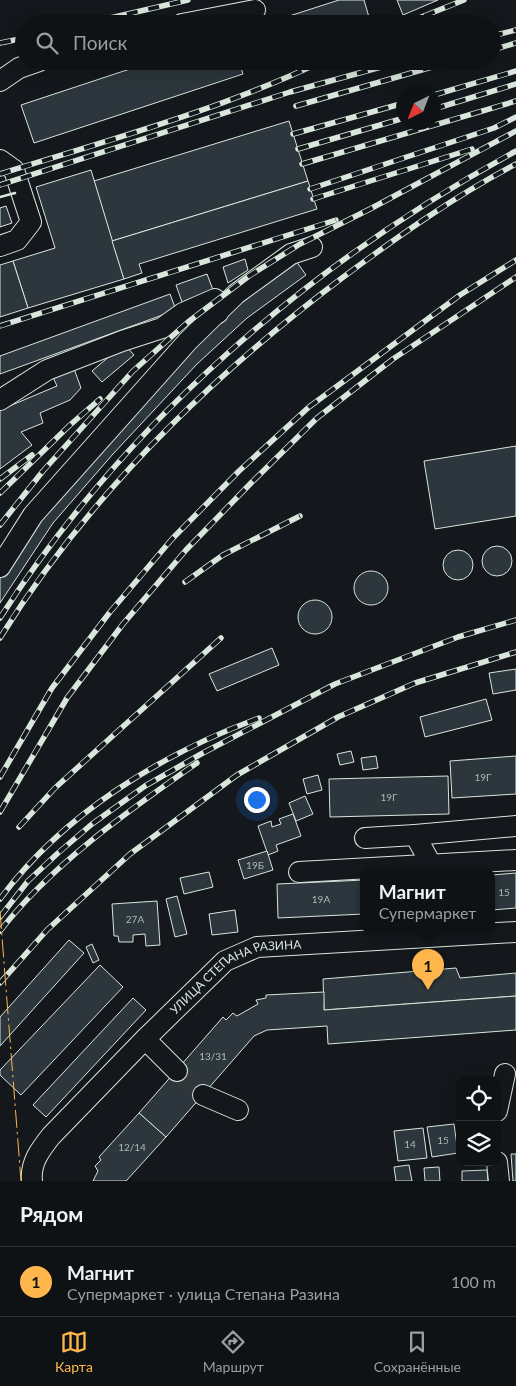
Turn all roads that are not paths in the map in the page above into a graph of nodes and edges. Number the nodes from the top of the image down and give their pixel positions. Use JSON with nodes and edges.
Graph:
{"nodes":[{"id":1,"x":255,"y":10,"type":"dead end"},
{"id":2,"x":229,"y":15,"type":"edge"},
{"id":3,"x":16,"y":70,"type":"edge"},
{"id":4,"x":0,"y":81,"type":"edge"},
{"id":5,"x":0,"y":160,"type":"edge"},
{"id":6,"x":0,"y":246,"type":"edge"},
{"id":7,"x":312,"y":247,"type":"dead end"},
{"id":8,"x":218,"y":313,"type":"junction"},
{"id":9,"x":0,"y":400,"type":"edge"},
{"id":10,"x":0,"y":567,"type":"edge"},
{"id":11,"x":516,"y":826,"type":"edge"},
{"id":12,"x":415,"y":835,"type":"junction"},
{"id":13,"x":365,"y":838,"type":"dead end"},
{"id":14,"x":516,"y":860,"type":"edge"},
{"id":15,"x":432,"y":868,"type":"edge"},
{"id":16,"x":360,"y":870,"type":"edge"},
{"id":17,"x":299,"y":872,"type":"dead end"},
{"id":18,"x":495,"y":932,"type":"edge"},
{"id":19,"x":516,"y":932,"type":"edge"},
{"id":20,"x":433,"y":933,"type":"edge"},
{"id":21,"x":145,"y":1039,"type":"junction"},
{"id":22,"x":177,"y":1071,"type":"tunnel mouth"},
{"id":23,"x":504,"y":1074,"type":"dead end"},
{"id":24,"x":501,"y":1090,"type":"edge"},
{"id":25,"x":203,"y":1094,"type":"tunnel mouth"},
{"id":26,"x":238,"y":1110,"type":"dead end"},
{"id":27,"x":497,"y":1166,"type":"edge"},
{"id":28,"x":31,"y":1176,"type":"edge"},
{"id":29,"x":499,"y":1181,"type":"edge"}],
"edges":[{"from":1,"to":2,"type":"street"},
{"from":3,"to":4,"type":"street"},
{"from":5,"to":6,"type":"street"},
{"from":7,"to":8,"type":"street"},
{"from":8,"to":9,"type":"street"},
{"from":8,"to":10,"type":"street"},
{"from":11,"to":12,"type":"street"},
{"from":12,"to":13,"type":"street"},
{"from":12,"to":15,"type":"street"},
{"from":14,"to":15,"type":"street"},
{"from":16,"to":17,"type":"street"},
{"from":18,"to":19,"type":"street","name":"УЛИЦА СТЕПАНА РАЗИНА"},
{"from":20,"to":21,"type":"street","name":"УЛИЦА СТЕПАНА РАЗИНА"},
{"from":21,"to":22,"type":"street"},
{"from":21,"to":28,"type":"street","name":"УЛИЦА СТЕПАНА РАЗИНА"},
{"from":23,"to":24,"type":"street"},
{"from":25,"to":26,"type":"street"},
{"from":27,"to":29,"type":"street"}]}
